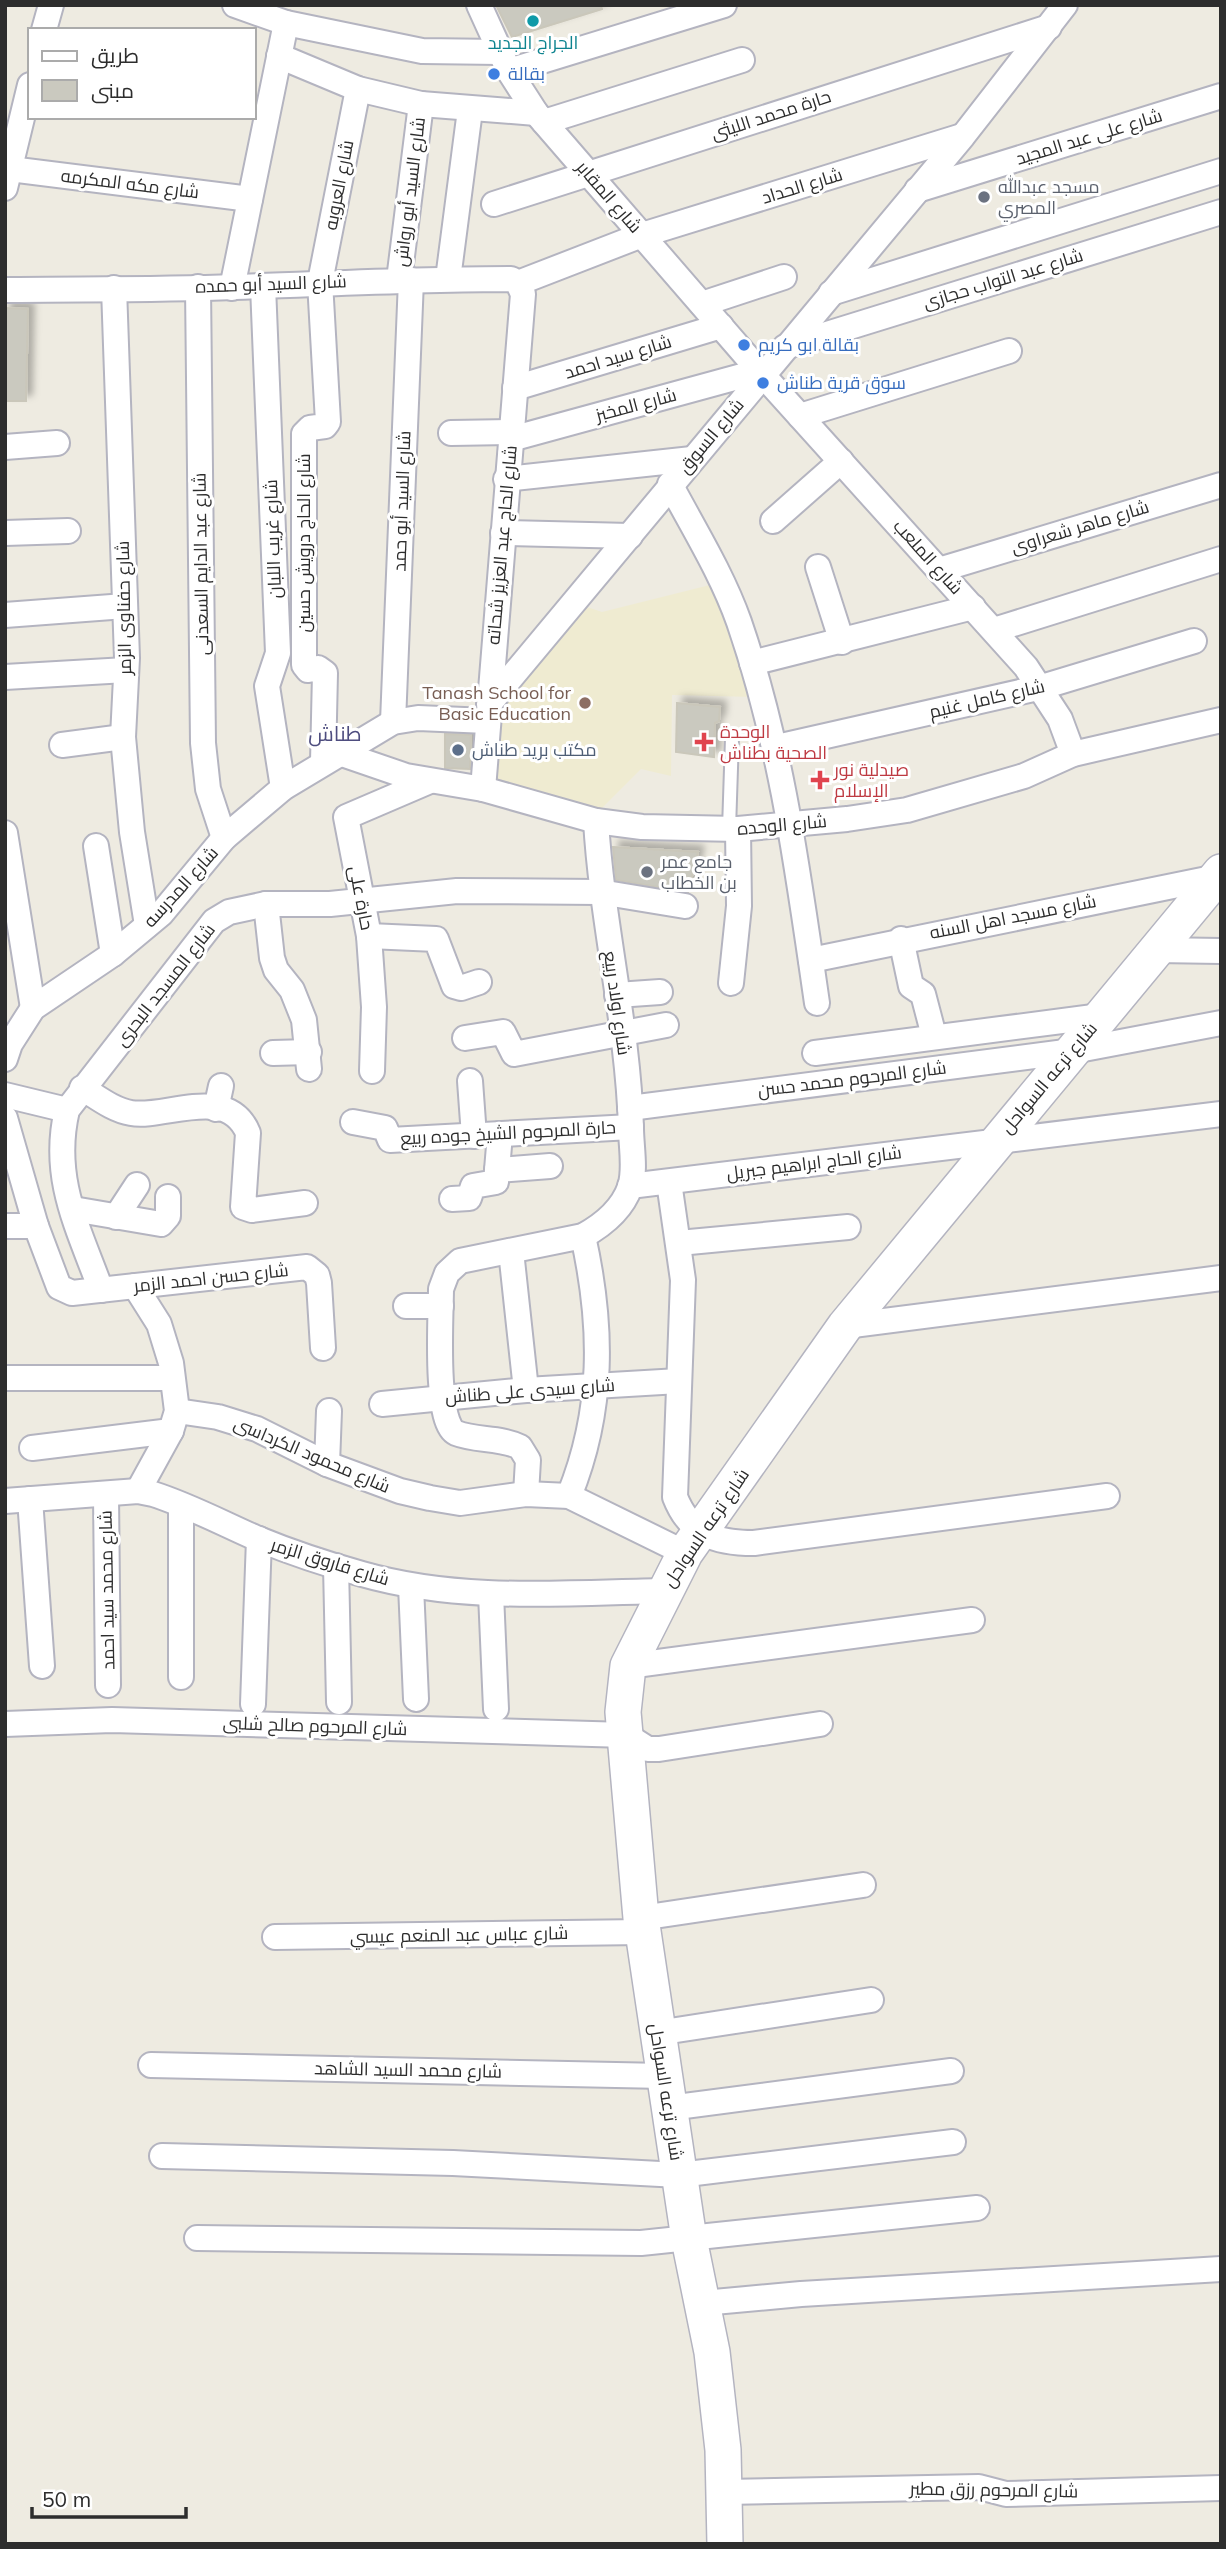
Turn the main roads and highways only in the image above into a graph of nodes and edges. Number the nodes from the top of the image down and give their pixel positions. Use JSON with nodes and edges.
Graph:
{"nodes":[{"id":1,"x":1219,"y":874,"type":"edge"},
{"id":2,"x":725,"y":2544,"type":"edge"}],
"edges":[{"from":1,"to":2,"type":"main road","name":"شارع ترعه السواحل"}]}
